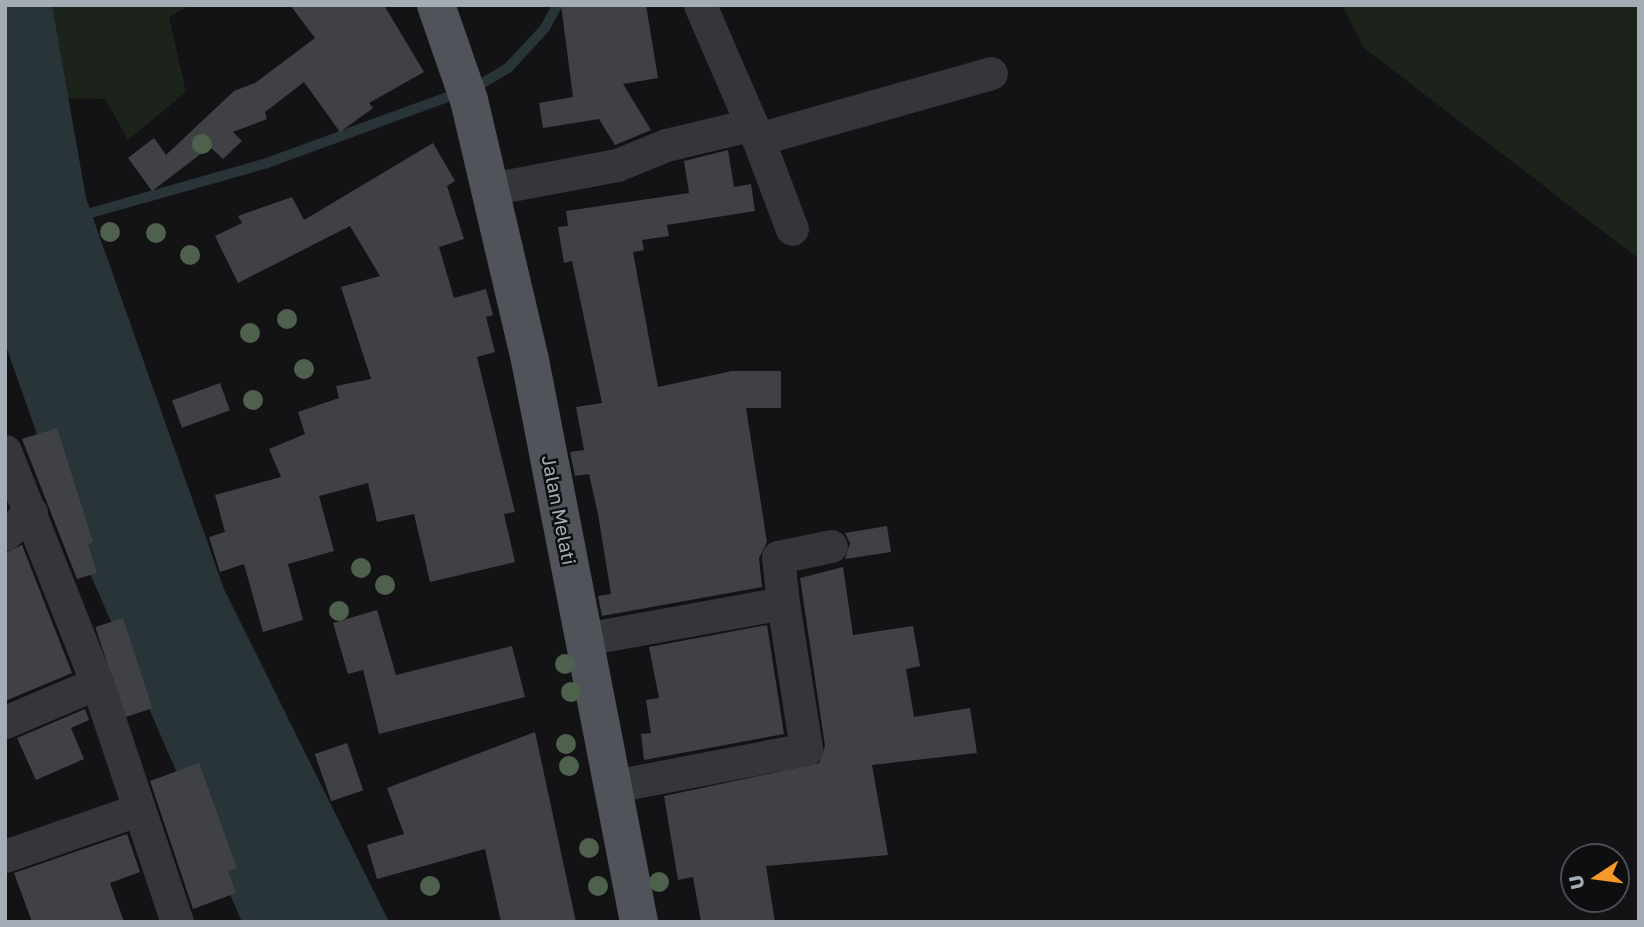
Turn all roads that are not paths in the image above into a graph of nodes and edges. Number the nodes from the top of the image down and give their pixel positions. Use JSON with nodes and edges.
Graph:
{"nodes":[{"id":1,"x":701,"y":5,"type":"edge"},
{"id":2,"x":442,"y":19,"type":"edge"},
{"id":3,"x":991,"y":73,"type":"dead end"},
{"id":4,"x":754,"y":132,"type":"junction"},
{"id":5,"x":490,"y":189,"type":"junction"},
{"id":6,"x":792,"y":229,"type":"dead end"},
{"id":7,"x":5,"y":451,"type":"edge"},
{"id":8,"x":31,"y":512,"type":"junction"},
{"id":9,"x":5,"y":534,"type":"edge"},
{"id":10,"x":831,"y":546,"type":"dead end"},
{"id":11,"x":783,"y":603,"type":"junction"},
{"id":12,"x":584,"y":639,"type":"junction"},
{"id":13,"x":97,"y":683,"type":"junction"},
{"id":14,"x":5,"y":722,"type":"edge"},
{"id":15,"x":613,"y":786,"type":"junction"},
{"id":16,"x":137,"y":810,"type":"junction"},
{"id":17,"x":5,"y":856,"type":"edge"},
{"id":18,"x":177,"y":922,"type":"edge"},
{"id":19,"x":639,"y":922,"type":"edge"}],
"edges":[{"from":1,"to":4,"type":"street"},
{"from":2,"to":5,"type":"main road","name":"Jalan Melati"},
{"from":3,"to":4,"type":"street"},
{"from":4,"to":5,"type":"street"},
{"from":4,"to":6,"type":"street"},
{"from":5,"to":12,"type":"main road","name":"Jalan Melati"},
{"from":7,"to":8,"type":"street"},
{"from":8,"to":9,"type":"street"},
{"from":8,"to":13,"type":"street"},
{"from":10,"to":11,"type":"street"},
{"from":11,"to":12,"type":"street"},
{"from":11,"to":15,"type":"street"},
{"from":12,"to":15,"type":"main road","name":"Jalan Melati"},
{"from":13,"to":14,"type":"street"},
{"from":13,"to":16,"type":"street"},
{"from":15,"to":19,"type":"main road","name":"Jalan Melati"},
{"from":16,"to":17,"type":"street"},
{"from":16,"to":18,"type":"street"}]}
